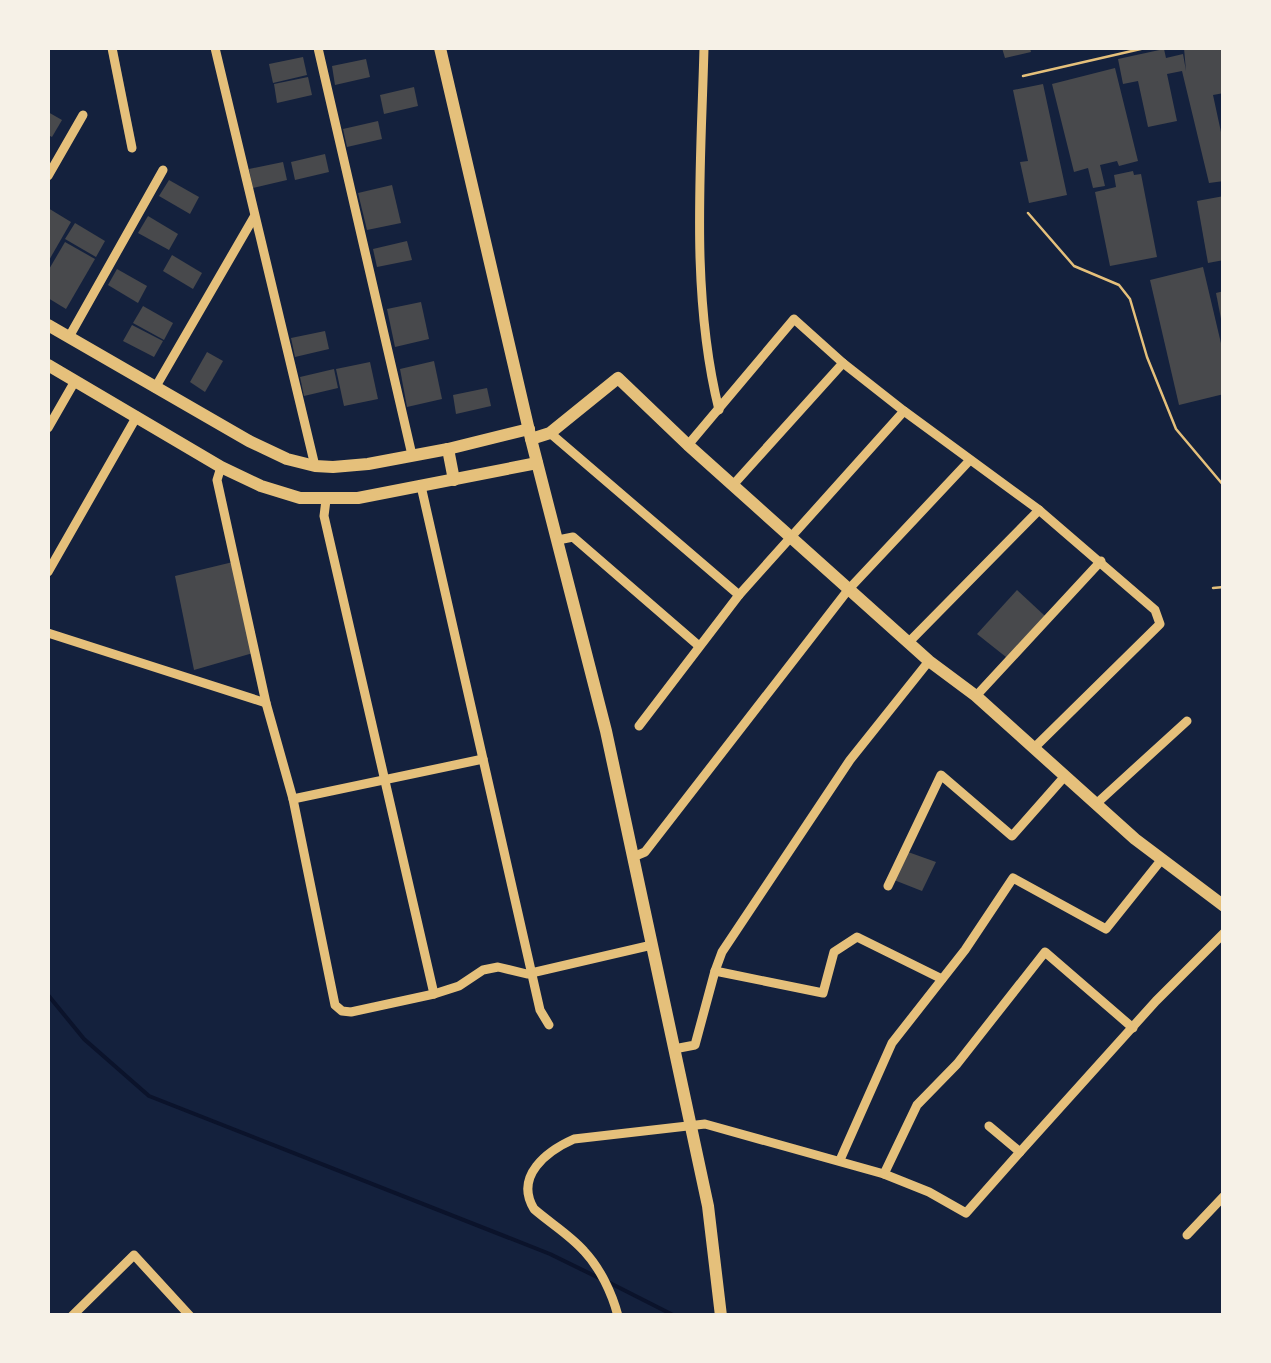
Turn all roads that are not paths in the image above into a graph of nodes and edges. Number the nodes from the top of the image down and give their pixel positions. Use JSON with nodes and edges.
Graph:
{"nodes":[{"id":1,"x":112,"y":48,"type":"edge"},
{"id":2,"x":215,"y":48,"type":"edge"},
{"id":3,"x":318,"y":48,"type":"edge"},
{"id":4,"x":440,"y":48,"type":"edge"},
{"id":5,"x":704,"y":48,"type":"edge"},
{"id":6,"x":82,"y":115,"type":"dead end"},
{"id":7,"x":132,"y":148,"type":"dead end"},
{"id":8,"x":163,"y":170,"type":"dead end"},
{"id":9,"x":48,"y":176,"type":"edge"},
{"id":10,"x":254,"y":216,"type":"junction"},
{"id":11,"x":48,"y":325,"type":"edge"},
{"id":12,"x":69,"y":337,"type":"junction"},
{"id":13,"x":843,"y":364,"type":"junction"},
{"id":14,"x":48,"y":366,"type":"edge"},
{"id":15,"x":74,"y":381,"type":"junction"},
{"id":16,"x":155,"y":388,"type":"junction"},
{"id":17,"x":719,"y":410,"type":"junction"},
{"id":18,"x":904,"y":411,"type":"junction"},
{"id":19,"x":137,"y":416,"type":"junction"},
{"id":20,"x":48,"y":428,"type":"edge"},
{"id":21,"x":550,"y":433,"type":"junction"},
{"id":22,"x":530,"y":434,"type":"junction"},
{"id":23,"x":688,"y":444,"type":"junction"},
{"id":24,"x":448,"y":448,"type":"junction"},
{"id":25,"x":412,"y":456,"type":"junction"},
{"id":26,"x":970,"y":460,"type":"junction"},
{"id":27,"x":538,"y":463,"type":"junction"},
{"id":28,"x":315,"y":466,"type":"junction"},
{"id":29,"x":222,"y":468,"type":"junction"},
{"id":30,"x":454,"y":480,"type":"junction"},
{"id":31,"x":733,"y":485,"type":"junction"},
{"id":32,"x":421,"y":486,"type":"junction"},
{"id":33,"x":326,"y":500,"type":"junction"},
{"id":34,"x":1039,"y":510,"type":"junction"},
{"id":35,"x":790,"y":536,"type":"junction"},
{"id":36,"x":558,"y":540,"type":"junction"},
{"id":37,"x":1101,"y":561,"type":"junction"},
{"id":38,"x":48,"y":572,"type":"edge"},
{"id":39,"x":848,"y":590,"type":"junction"},
{"id":40,"x":739,"y":595,"type":"junction"},
{"id":41,"x":48,"y":632,"type":"edge"},
{"id":42,"x":910,"y":642,"type":"junction"},
{"id":43,"x":700,"y":646,"type":"junction"},
{"id":44,"x":929,"y":661,"type":"junction"},
{"id":45,"x":976,"y":696,"type":"junction"},
{"id":46,"x":266,"y":703,"type":"junction"},
{"id":47,"x":1186,"y":721,"type":"dead end"},
{"id":48,"x":639,"y":726,"type":"dead end"},
{"id":49,"x":1034,"y":748,"type":"junction"},
{"id":50,"x":483,"y":759,"type":"junction"},
{"id":51,"x":1065,"y":776,"type":"junction"},
{"id":52,"x":386,"y":778,"type":"junction"},
{"id":53,"x":293,"y":799,"type":"junction"},
{"id":54,"x":1096,"y":804,"type":"junction"},
{"id":55,"x":633,"y":857,"type":"junction"},
{"id":56,"x":1162,"y":859,"type":"junction"},
{"id":57,"x":888,"y":886,"type":"dead end"},
{"id":58,"x":1224,"y":906,"type":"edge"},
{"id":59,"x":1224,"y":933,"type":"edge"},
{"id":60,"x":652,"y":945,"type":"junction"},
{"id":61,"x":532,"y":971,"type":"junction"},
{"id":62,"x":714,"y":972,"type":"junction"},
{"id":63,"x":942,"y":979,"type":"junction"},
{"id":64,"x":434,"y":994,"type":"junction"},
{"id":65,"x":549,"y":1025,"type":"dead end"},
{"id":66,"x":1133,"y":1028,"type":"junction"},
{"id":67,"x":674,"y":1049,"type":"junction"},
{"id":68,"x":690,"y":1124,"type":"junction"},
{"id":69,"x":989,"y":1126,"type":"dead end"},
{"id":70,"x":1020,"y":1152,"type":"junction"},
{"id":71,"x":840,"y":1160,"type":"junction"},
{"id":72,"x":884,"y":1174,"type":"junction"},
{"id":73,"x":1224,"y":1196,"type":"edge"},
{"id":74,"x":1187,"y":1236,"type":"dead end"},
{"id":75,"x":72,"y":1316,"type":"edge"},
{"id":76,"x":190,"y":1316,"type":"edge"},
{"id":77,"x":618,"y":1316,"type":"edge"},
{"id":78,"x":720,"y":1316,"type":"edge"}],
"edges":[{"from":1,"to":7,"type":"street"},
{"from":2,"to":10,"type":"street"},
{"from":3,"to":25,"type":"street"},
{"from":4,"to":22,"type":"main road"},
{"from":5,"to":17,"type":"street"},
{"from":6,"to":9,"type":"street"},
{"from":8,"to":12,"type":"street"},
{"from":10,"to":16,"type":"street"},
{"from":10,"to":28,"type":"street"},
{"from":11,"to":12,"type":"main road"},
{"from":12,"to":16,"type":"main road"},
{"from":13,"to":17,"type":"street"},
{"from":13,"to":18,"type":"street"},
{"from":13,"to":31,"type":"street"},
{"from":14,"to":15,"type":"main road"},
{"from":15,"to":19,"type":"main road"},
{"from":15,"to":20,"type":"street"},
{"from":16,"to":28,"type":"main road"},
{"from":17,"to":23,"type":"street"},
{"from":18,"to":26,"type":"street"},
{"from":18,"to":35,"type":"street"},
{"from":19,"to":29,"type":"main road"},
{"from":19,"to":38,"type":"street"},
{"from":21,"to":22,"type":"main road"},
{"from":21,"to":23,"type":"main road"},
{"from":21,"to":40,"type":"street"},
{"from":22,"to":24,"type":"main road"},
{"from":22,"to":27,"type":"main road"},
{"from":23,"to":31,"type":"main road"},
{"from":24,"to":25,"type":"main road"},
{"from":24,"to":30,"type":"main road"},
{"from":25,"to":28,"type":"main road"},
{"from":26,"to":34,"type":"street"},
{"from":26,"to":39,"type":"street"},
{"from":27,"to":30,"type":"main road"},
{"from":27,"to":36,"type":"main road"},
{"from":29,"to":33,"type":"main road"},
{"from":29,"to":46,"type":"street"},
{"from":30,"to":32,"type":"main road"},
{"from":31,"to":35,"type":"main road"},
{"from":32,"to":33,"type":"main road"},
{"from":32,"to":50,"type":"street"},
{"from":33,"to":52,"type":"street"},
{"from":34,"to":37,"type":"street"},
{"from":34,"to":42,"type":"street"},
{"from":35,"to":39,"type":"main road"},
{"from":35,"to":40,"type":"street"},
{"from":36,"to":43,"type":"street"},
{"from":36,"to":55,"type":"main road"},
{"from":37,"to":45,"type":"street"},
{"from":37,"to":49,"type":"street"},
{"from":39,"to":42,"type":"main road"},
{"from":39,"to":55,"type":"street"},
{"from":40,"to":43,"type":"street"},
{"from":41,"to":46,"type":"street"},
{"from":42,"to":44,"type":"main road"},
{"from":43,"to":48,"type":"street"},
{"from":44,"to":45,"type":"main road"},
{"from":44,"to":62,"type":"street"},
{"from":45,"to":49,"type":"main road"},
{"from":46,"to":53,"type":"street"},
{"from":47,"to":54,"type":"street"},
{"from":49,"to":51,"type":"main road"},
{"from":50,"to":52,"type":"street"},
{"from":50,"to":61,"type":"street"},
{"from":51,"to":54,"type":"main road"},
{"from":51,"to":57,"type":"street"},
{"from":52,"to":53,"type":"street"},
{"from":52,"to":64,"type":"street"},
{"from":53,"to":64,"type":"street"},
{"from":54,"to":56,"type":"main road"},
{"from":55,"to":60,"type":"main road"},
{"from":56,"to":58,"type":"main road"},
{"from":56,"to":63,"type":"street"},
{"from":59,"to":66,"type":"street"},
{"from":60,"to":61,"type":"street"},
{"from":60,"to":67,"type":"main road"},
{"from":61,"to":64,"type":"street"},
{"from":61,"to":65,"type":"street"},
{"from":62,"to":63,"type":"street"},
{"from":62,"to":67,"type":"street"},
{"from":63,"to":71,"type":"street"},
{"from":66,"to":70,"type":"street"},
{"from":66,"to":72,"type":"street"},
{"from":67,"to":68,"type":"main road"},
{"from":68,"to":71,"type":"street"},
{"from":68,"to":77,"type":"street"},
{"from":68,"to":78,"type":"main road"},
{"from":69,"to":70,"type":"street"},
{"from":70,"to":72,"type":"street"},
{"from":71,"to":72,"type":"street"},
{"from":73,"to":74,"type":"street"},
{"from":75,"to":76,"type":"street"}]}
